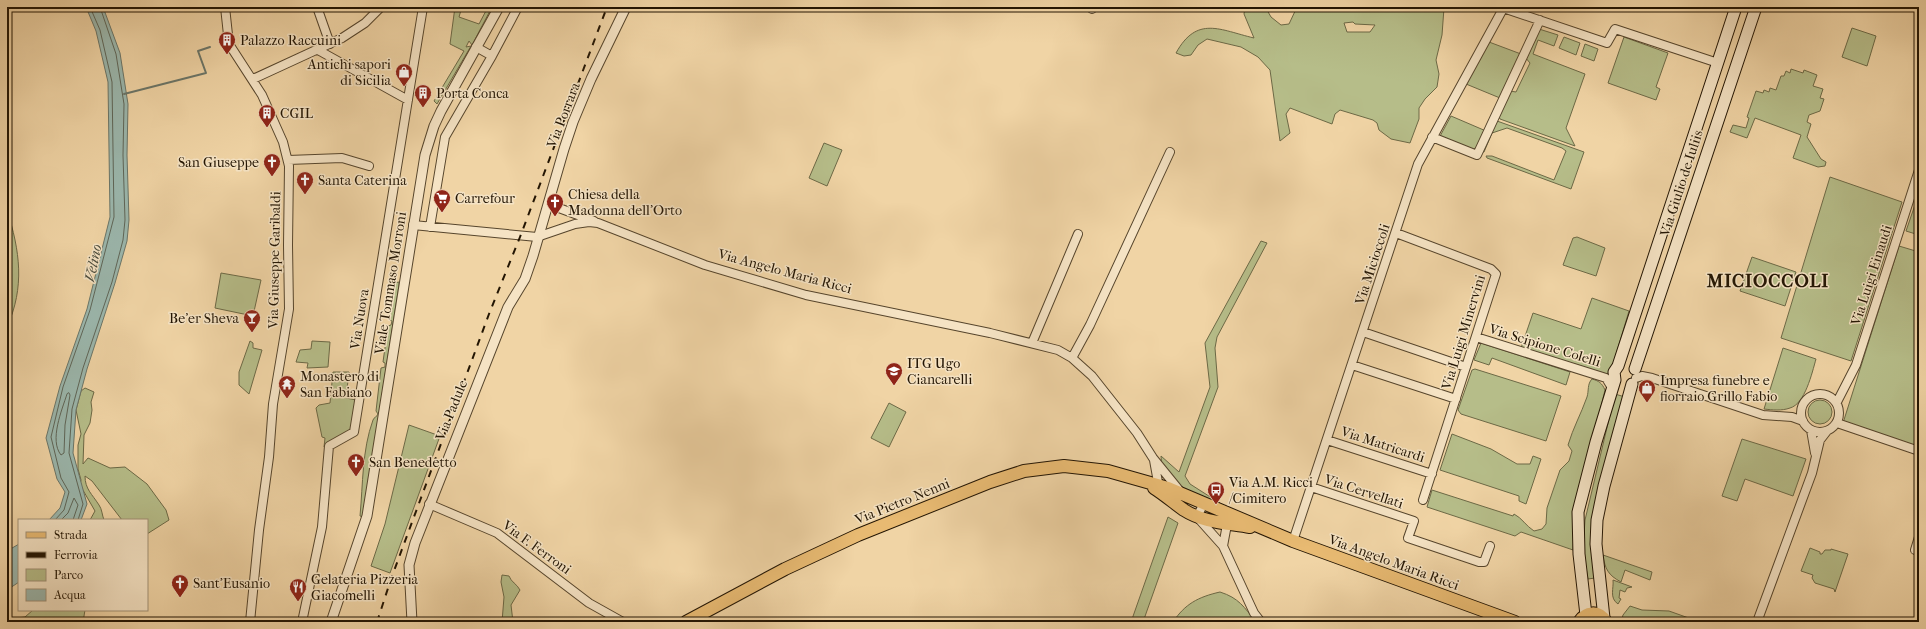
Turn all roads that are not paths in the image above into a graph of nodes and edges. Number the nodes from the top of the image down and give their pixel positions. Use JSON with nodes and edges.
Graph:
{"nodes":[{"id":1,"x":225,"y":7,"type":"edge"},
{"id":2,"x":317,"y":7,"type":"edge"},
{"id":3,"x":381,"y":7,"type":"edge"},
{"id":4,"x":423,"y":7,"type":"edge"},
{"id":5,"x":498,"y":7,"type":"edge"},
{"id":6,"x":518,"y":7,"type":"edge"},
{"id":7,"x":626,"y":7,"type":"edge"},
{"id":8,"x":1503,"y":7,"type":"edge"},
{"id":9,"x":1736,"y":7,"type":"edge"},
{"id":10,"x":1756,"y":7,"type":"edge"},
{"id":11,"x":1540,"y":20,"type":"junction"},
{"id":12,"x":330,"y":44,"type":"junction"},
{"id":13,"x":476,"y":47,"type":"junction"},
{"id":14,"x":318,"y":50,"type":"junction"},
{"id":15,"x":492,"y":56,"type":"junction"},
{"id":16,"x":1718,"y":63,"type":"junction"},
{"id":17,"x":253,"y":79,"type":"junction"},
{"id":18,"x":408,"y":100,"type":"junction"},
{"id":19,"x":438,"y":117,"type":"junction"},
{"id":20,"x":450,"y":125,"type":"junction"},
{"id":21,"x":1432,"y":137,"type":"junction"},
{"id":22,"x":1170,"y":152,"type":"dead end"},
{"id":23,"x":288,"y":160,"type":"junction"},
{"id":24,"x":369,"y":166,"type":"dead end"},
{"id":25,"x":1919,"y":172,"type":"edge"},
{"id":26,"x":548,"y":204,"type":"junction"},
{"id":27,"x":598,"y":223,"type":"junction"},
{"id":28,"x":413,"y":225,"type":"junction"},
{"id":29,"x":430,"y":227,"type":"junction"},
{"id":30,"x":1078,"y":234,"type":"dead end"},
{"id":31,"x":1396,"y":234,"type":"junction"},
{"id":32,"x":537,"y":237,"type":"junction"},
{"id":33,"x":1363,"y":332,"type":"junction"},
{"id":34,"x":1476,"y":337,"type":"junction"},
{"id":35,"x":1032,"y":343,"type":"junction"},
{"id":36,"x":1072,"y":358,"type":"junction"},
{"id":37,"x":1352,"y":365,"type":"junction"},
{"id":38,"x":1466,"y":367,"type":"junction"},
{"id":39,"x":1613,"y":377,"type":"junction"},
{"id":40,"x":1634,"y":377,"type":"junction"},
{"id":41,"x":1846,"y":383,"type":"junction"},
{"id":42,"x":1823,"y":394,"type":"junction"},
{"id":43,"x":1456,"y":399,"type":"junction"},
{"id":44,"x":1837,"y":402,"type":"junction"},
{"id":45,"x":1803,"y":405,"type":"junction"},
{"id":46,"x":1782,"y":416,"type":"junction"},
{"id":47,"x":1838,"y":420,"type":"junction"},
{"id":48,"x":1803,"y":421,"type":"junction"},
{"id":49,"x":1811,"y":430,"type":"junction"},
{"id":50,"x":1827,"y":431,"type":"junction"},
{"id":51,"x":1327,"y":440,"type":"junction"},
{"id":52,"x":1919,"y":452,"type":"edge"},
{"id":53,"x":1816,"y":455,"type":"junction"},
{"id":54,"x":1153,"y":458,"type":"junction"},
{"id":55,"x":1155,"y":467,"type":"junction"},
{"id":56,"x":1432,"y":474,"type":"junction"},
{"id":57,"x":1144,"y":482,"type":"junction"},
{"id":58,"x":1311,"y":487,"type":"junction"},
{"id":59,"x":1159,"y":488,"type":"junction"},
{"id":60,"x":1186,"y":496,"type":"junction"},
{"id":61,"x":1423,"y":500,"type":"dead end"},
{"id":62,"x":1204,"y":502,"type":"junction"},
{"id":63,"x":429,"y":504,"type":"junction"},
{"id":64,"x":1184,"y":510,"type":"junction"},
{"id":65,"x":1197,"y":517,"type":"junction"},
{"id":66,"x":1228,"y":518,"type":"junction"},
{"id":67,"x":1919,"y":537,"type":"edge"},
{"id":68,"x":1293,"y":541,"type":"junction"},
{"id":69,"x":1223,"y":546,"type":"junction"},
{"id":70,"x":1490,"y":546,"type":"dead end"},
{"id":71,"x":1915,"y":550,"type":"dead end"},
{"id":72,"x":1582,"y":618,"type":"edge"},
{"id":73,"x":1605,"y":620,"type":"edge"},
{"id":74,"x":250,"y":622,"type":"edge"},
{"id":75,"x":302,"y":622,"type":"edge"},
{"id":76,"x":331,"y":622,"type":"edge"},
{"id":77,"x":412,"y":622,"type":"edge"},
{"id":78,"x":623,"y":622,"type":"edge"},
{"id":79,"x":686,"y":622,"type":"edge"},
{"id":80,"x":1261,"y":622,"type":"edge"},
{"id":81,"x":1515,"y":622,"type":"edge"},
{"id":82,"x":1757,"y":622,"type":"edge"}],
"edges":[{"from":1,"to":17,"type":"street","name":"Via Giuseppe Garibaldi"},
{"from":2,"to":12,"type":"street"},
{"from":3,"to":12,"type":"street"},
{"from":4,"to":18,"type":"street","name":"Via Nuova"},
{"from":5,"to":13,"type":"street","name":"Viale Tommaso Morroni"},
{"from":6,"to":15,"type":"street"},
{"from":7,"to":26,"type":"street","name":"Via Porrara"},
{"from":8,"to":11,"type":"street"},
{"from":8,"to":21,"type":"street","name":"Via Micioccoli"},
{"from":9,"to":16,"type":"main road","name":"Via Giulio de Iuliis"},
{"from":10,"to":40,"type":"main road","name":"Via Giulio de Iuliis"},
{"from":11,"to":16,"type":"street"},
{"from":11,"to":21,"type":"street"},
{"from":12,"to":14,"type":"street"},
{"from":13,"to":15,"type":"street"},
{"from":13,"to":19,"type":"street","name":"Viale Tommaso Morroni"},
{"from":14,"to":17,"type":"street"},
{"from":14,"to":18,"type":"street"},
{"from":15,"to":20,"type":"street"},
{"from":16,"to":39,"type":"main road","name":"Via Giulio de Iuliis"},
{"from":17,"to":23,"type":"street","name":"Via Giuseppe Garibaldi"},
{"from":18,"to":75,"type":"street","name":"Via Nuova"},
{"from":19,"to":20,"type":"street"},
{"from":19,"to":28,"type":"street","name":"Viale Tommaso Morroni"},
{"from":20,"to":29,"type":"street"},
{"from":21,"to":31,"type":"street","name":"Via Micioccoli"},
{"from":22,"to":36,"type":"street"},
{"from":23,"to":24,"type":"street"},
{"from":23,"to":74,"type":"street","name":"Via Giuseppe Garibaldi"},
{"from":25,"to":41,"type":"street","name":"Via Luigi Einaudi"},
{"from":26,"to":27,"type":"street"},
{"from":26,"to":32,"type":"street","name":"Via Porrara"},
{"from":27,"to":32,"type":"street","name":"Via Angelo Maria Ricci"},
{"from":27,"to":35,"type":"street","name":"Via Angelo Maria Ricci"},
{"from":28,"to":29,"type":"street","name":"Via Angelo Maria Ricci"},
{"from":28,"to":76,"type":"street","name":"Viale Tommaso Morroni"},
{"from":29,"to":32,"type":"street","name":"Via Angelo Maria Ricci"},
{"from":30,"to":35,"type":"street"},
{"from":31,"to":33,"type":"street","name":"Via Micioccoli"},
{"from":31,"to":34,"type":"street","name":"Via Luigi Minervini"},
{"from":32,"to":63,"type":"street","name":"Via Padule"},
{"from":33,"to":37,"type":"street","name":"Via Micioccoli"},
{"from":33,"to":38,"type":"street"},
{"from":34,"to":38,"type":"street","name":"Via Luigi Minervini"},
{"from":34,"to":39,"type":"street","name":"Via Scipione Colelli"},
{"from":35,"to":36,"type":"street","name":"Via Angelo Maria Ricci"},
{"from":36,"to":54,"type":"street","name":"Via Angelo Maria Ricci"},
{"from":37,"to":43,"type":"street"},
{"from":37,"to":51,"type":"street","name":"Via Micioccoli"},
{"from":38,"to":43,"type":"street","name":"Via Luigi Minervini"},
{"from":39,"to":40,"type":"main road"},
{"from":39,"to":40,"type":"main road"},
{"from":39,"to":72,"type":"main road","name":"Via Giulio de Iuliis"},
{"from":40,"to":46,"type":"street"},
{"from":40,"to":73,"type":"main road","name":"Via Giulio de Iuliis"},
{"from":41,"to":42,"type":"street"},
{"from":41,"to":44,"type":"street","name":"Via Luigi Einaudi"},
{"from":42,"to":44,"type":"street"},
{"from":42,"to":45,"type":"street"},
{"from":43,"to":56,"type":"street","name":"Via Luigi Minervini"},
{"from":44,"to":47,"type":"street"},
{"from":45,"to":46,"type":"street"},
{"from":45,"to":48,"type":"street"},
{"from":46,"to":48,"type":"street"},
{"from":47,"to":50,"type":"street"},
{"from":47,"to":52,"type":"street"},
{"from":48,"to":49,"type":"street"},
{"from":49,"to":50,"type":"street"},
{"from":49,"to":53,"type":"street"},
{"from":50,"to":53,"type":"street"},
{"from":51,"to":56,"type":"street","name":"Via Matricardi"},
{"from":51,"to":58,"type":"street","name":"Via Micioccoli"},
{"from":53,"to":82,"type":"street"},
{"from":54,"to":55,"type":"street","name":"Via Angelo Maria Ricci"},
{"from":54,"to":60,"type":"street","name":"Via Angelo Maria Ricci"},
{"from":55,"to":57,"type":"street"},
{"from":55,"to":59,"type":"street","name":"Via Angelo Maria Ricci"},
{"from":56,"to":61,"type":"street","name":"Via Luigi Minervini"},
{"from":57,"to":59,"type":"main road","name":"Via Angelo Maria Ricci"},
{"from":57,"to":79,"type":"main road","name":"Via Pietro Nenni"},
{"from":58,"to":68,"type":"street","name":"Via Micioccoli"},
{"from":58,"to":70,"type":"street","name":"Via Cervellati"},
{"from":59,"to":60,"type":"main road","name":"Via Angelo Maria Ricci"},
{"from":59,"to":64,"type":"main road","name":"Via Angelo Maria Ricci"},
{"from":60,"to":62,"type":"main road","name":"Via Angelo Maria Ricci"},
{"from":60,"to":64,"type":"street"},
{"from":62,"to":65,"type":"street"},
{"from":62,"to":66,"type":"main road","name":"Via Angelo Maria Ricci"},
{"from":63,"to":77,"type":"street","name":"Via Padule"},
{"from":63,"to":78,"type":"street","name":"Via F. Ferroni"},
{"from":64,"to":65,"type":"main road","name":"Via Angelo Maria Ricci"},
{"from":65,"to":66,"type":"main road","name":"Via Angelo Maria Ricci"},
{"from":65,"to":69,"type":"street"},
{"from":66,"to":68,"type":"main road","name":"Via Angelo Maria Ricci"},
{"from":66,"to":69,"type":"street"},
{"from":67,"to":71,"type":"street"},
{"from":68,"to":81,"type":"main road","name":"Via Angelo Maria Ricci"},
{"from":69,"to":80,"type":"street"},
{"from":72,"to":73,"type":"main road"}]}
